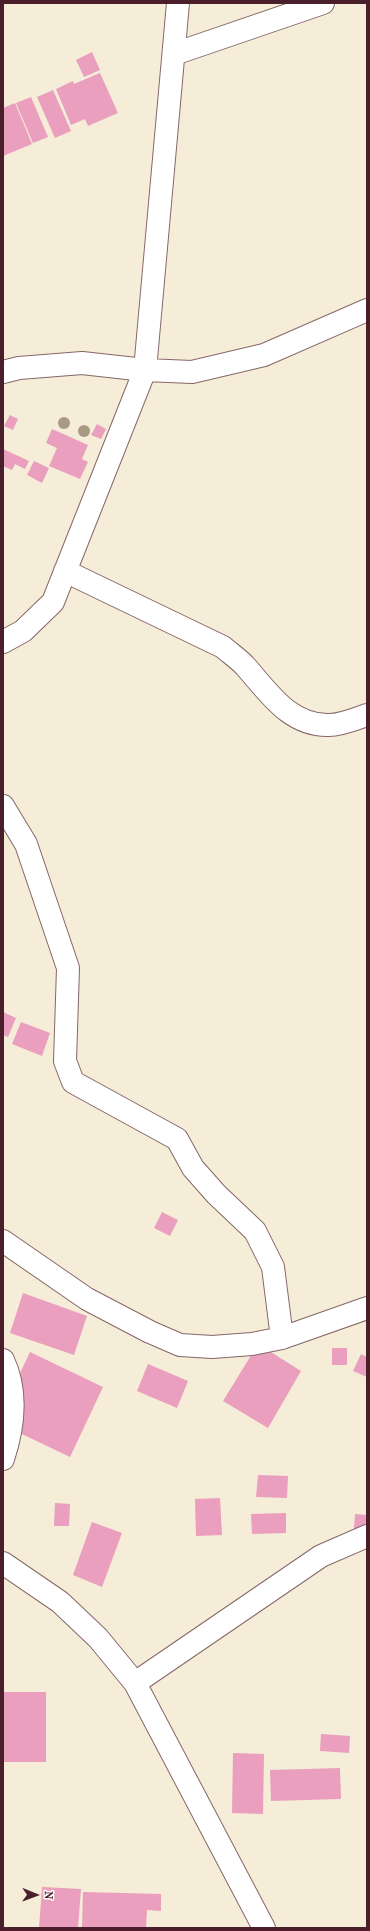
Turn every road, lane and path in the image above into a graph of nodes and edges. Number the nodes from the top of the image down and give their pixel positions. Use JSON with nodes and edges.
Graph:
{"nodes":[{"id":1,"x":178,"y":3,"type":"edge"},
{"id":2,"x":323,"y":3,"type":"edge"},
{"id":3,"x":174,"y":54,"type":"junction"},
{"id":4,"x":367,"y":310,"type":"edge"},
{"id":5,"x":145,"y":370,"type":"junction"},
{"id":6,"x":3,"y":372,"type":"edge"},
{"id":7,"x":65,"y":571,"type":"junction"},
{"id":8,"x":3,"y":642,"type":"edge"},
{"id":9,"x":367,"y":715,"type":"edge"},
{"id":10,"x":3,"y":806,"type":"edge"},
{"id":11,"x":3,"y":1242,"type":"edge"},
{"id":12,"x":367,"y":1308,"type":"edge"},
{"id":13,"x":282,"y":1338,"type":"junction"},
{"id":14,"x":5,"y":1370,"type":"edge"},
{"id":15,"x":3,"y":1459,"type":"edge"},
{"id":16,"x":367,"y":1536,"type":"edge"},
{"id":17,"x":3,"y":1563,"type":"edge"},
{"id":18,"x":136,"y":1683,"type":"junction"},
{"id":19,"x":264,"y":1928,"type":"edge"}],
"edges":[{"from":1,"to":3,"type":"street"},
{"from":2,"to":3,"type":"street"},
{"from":3,"to":5,"type":"street"},
{"from":4,"to":5,"type":"street"},
{"from":5,"to":6,"type":"street"},
{"from":5,"to":7,"type":"street"},
{"from":7,"to":8,"type":"street"},
{"from":7,"to":9,"type":"street"},
{"from":10,"to":13,"type":"street"},
{"from":11,"to":13,"type":"street"},
{"from":12,"to":13,"type":"street"},
{"from":14,"to":15,"type":"street"},
{"from":16,"to":18,"type":"street"},
{"from":17,"to":18,"type":"street"},
{"from":18,"to":19,"type":"street"}]}
